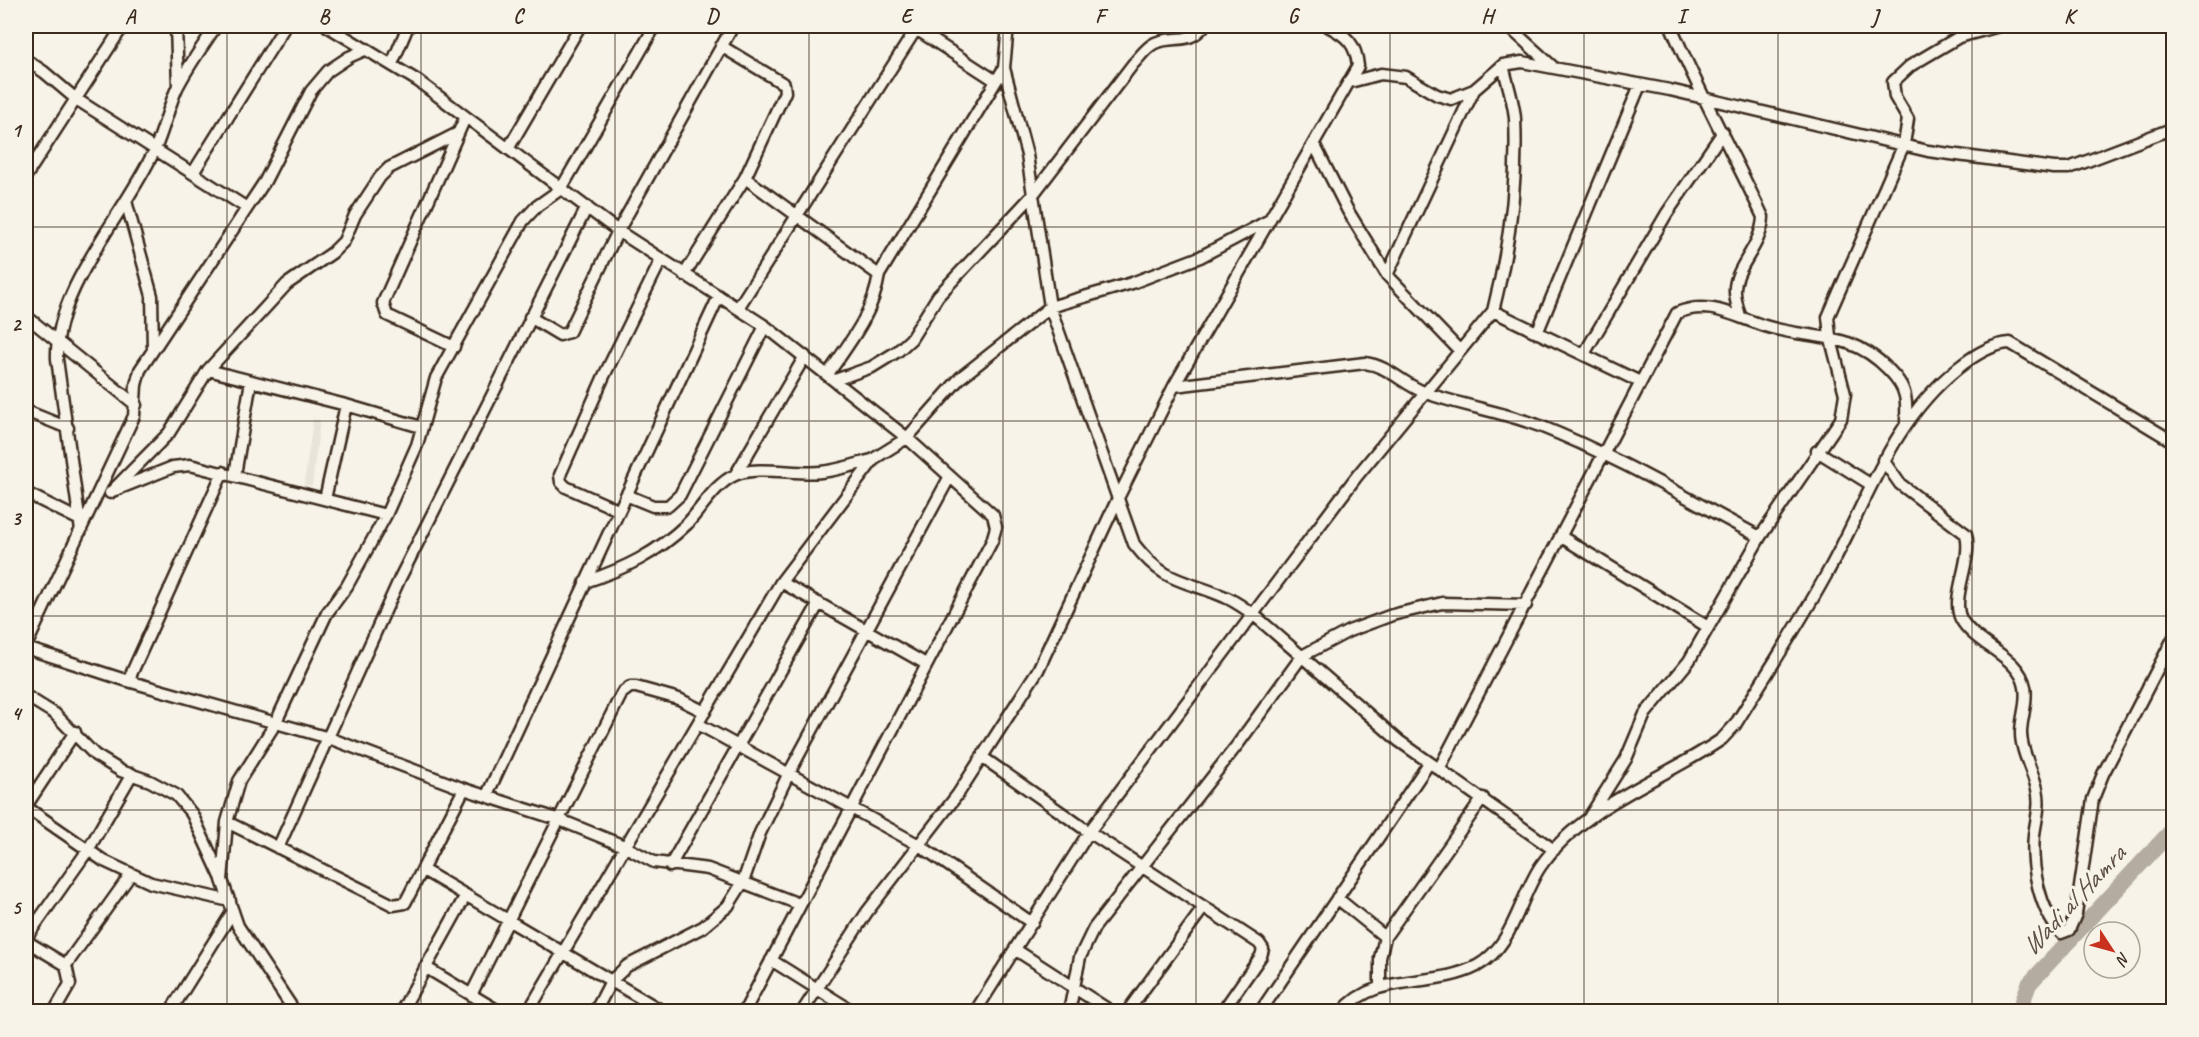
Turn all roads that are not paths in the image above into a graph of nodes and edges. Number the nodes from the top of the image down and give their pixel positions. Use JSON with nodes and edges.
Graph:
{"nodes":[{"id":1,"x":123,"y":26,"type":"edge"},
{"id":2,"x":176,"y":26,"type":"edge"},
{"id":3,"x":216,"y":26,"type":"edge"},
{"id":4,"x":285,"y":26,"type":"edge"},
{"id":5,"x":327,"y":26,"type":"edge"},
{"id":6,"x":408,"y":26,"type":"edge"},
{"id":7,"x":580,"y":26,"type":"edge"},
{"id":8,"x":655,"y":26,"type":"edge"},
{"id":9,"x":733,"y":26,"type":"edge"},
{"id":10,"x":1008,"y":26,"type":"edge"},
{"id":11,"x":1204,"y":26,"type":"edge"},
{"id":12,"x":1332,"y":26,"type":"edge"},
{"id":13,"x":1508,"y":26,"type":"edge"},
{"id":14,"x":1671,"y":26,"type":"edge"},
{"id":15,"x":1999,"y":26,"type":"edge"},
{"id":16,"x":917,"y":27,"type":"edge"},
{"id":17,"x":721,"y":46,"type":"junction"},
{"id":18,"x":368,"y":49,"type":"junction"},
{"id":19,"x":26,"y":60,"type":"edge"},
{"id":20,"x":393,"y":64,"type":"junction"},
{"id":21,"x":1503,"y":65,"type":"junction"},
{"id":22,"x":1553,"y":67,"type":"junction"},
{"id":23,"x":1004,"y":68,"type":"junction"},
{"id":24,"x":996,"y":81,"type":"junction"},
{"id":25,"x":1350,"y":82,"type":"junction"},
{"id":26,"x":1640,"y":85,"type":"junction"},
{"id":27,"x":178,"y":86,"type":"junction"},
{"id":28,"x":1474,"y":90,"type":"junction"},
{"id":29,"x":76,"y":99,"type":"junction"},
{"id":30,"x":1704,"y":99,"type":"junction"},
{"id":31,"x":465,"y":118,"type":"junction"},
{"id":32,"x":2174,"y":128,"type":"edge"},
{"id":33,"x":1723,"y":132,"type":"junction"},
{"id":34,"x":459,"y":134,"type":"junction"},
{"id":35,"x":1314,"y":144,"type":"junction"},
{"id":36,"x":1904,"y":144,"type":"junction"},
{"id":37,"x":155,"y":149,"type":"junction"},
{"id":38,"x":508,"y":149,"type":"junction"},
{"id":39,"x":193,"y":173,"type":"junction"},
{"id":40,"x":26,"y":176,"type":"edge"},
{"id":41,"x":745,"y":178,"type":"junction"},
{"id":42,"x":561,"y":189,"type":"junction"},
{"id":43,"x":1032,"y":196,"type":"junction"},
{"id":44,"x":126,"y":201,"type":"junction"},
{"id":45,"x":587,"y":207,"type":"junction"},
{"id":46,"x":247,"y":208,"type":"junction"},
{"id":47,"x":795,"y":216,"type":"junction"},
{"id":48,"x":1270,"y":220,"type":"junction"},
{"id":49,"x":618,"y":231,"type":"junction"},
{"id":50,"x":661,"y":260,"type":"junction"},
{"id":51,"x":684,"y":275,"type":"junction"},
{"id":52,"x":879,"y":275,"type":"junction"},
{"id":53,"x":1387,"y":275,"type":"junction"},
{"id":54,"x":718,"y":296,"type":"junction"},
{"id":55,"x":1050,"y":307,"type":"junction"},
{"id":56,"x":738,"y":308,"type":"junction"},
{"id":57,"x":1493,"y":311,"type":"junction"},
{"id":58,"x":26,"y":316,"type":"edge"},
{"id":59,"x":1740,"y":316,"type":"junction"},
{"id":60,"x":530,"y":317,"type":"junction"},
{"id":61,"x":765,"y":326,"type":"junction"},
{"id":62,"x":1537,"y":333,"type":"junction"},
{"id":63,"x":1830,"y":336,"type":"junction"},
{"id":64,"x":56,"y":340,"type":"junction"},
{"id":65,"x":454,"y":347,"type":"junction"},
{"id":66,"x":153,"y":351,"type":"junction"},
{"id":67,"x":1460,"y":351,"type":"junction"},
{"id":68,"x":1584,"y":354,"type":"junction"},
{"id":69,"x":805,"y":356,"type":"junction"},
{"id":70,"x":208,"y":370,"type":"junction"},
{"id":71,"x":832,"y":377,"type":"junction"},
{"id":72,"x":251,"y":381,"type":"junction"},
{"id":73,"x":1640,"y":382,"type":"junction"},
{"id":74,"x":1174,"y":386,"type":"junction"},
{"id":75,"x":1426,"y":393,"type":"junction"},
{"id":76,"x":136,"y":405,"type":"junction"},
{"id":77,"x":346,"y":405,"type":"junction"},
{"id":78,"x":26,"y":411,"type":"edge"},
{"id":79,"x":1906,"y":423,"type":"junction"},
{"id":80,"x":421,"y":427,"type":"junction"},
{"id":81,"x":68,"y":429,"type":"junction"},
{"id":82,"x":907,"y":438,"type":"junction"},
{"id":83,"x":2174,"y":442,"type":"edge"},
{"id":84,"x":1817,"y":451,"type":"junction"},
{"id":85,"x":1602,"y":454,"type":"junction"},
{"id":86,"x":875,"y":458,"type":"junction"},
{"id":87,"x":1883,"y":460,"type":"junction"},
{"id":88,"x":223,"y":472,"type":"junction"},
{"id":89,"x":736,"y":474,"type":"junction"},
{"id":90,"x":235,"y":475,"type":"junction"},
{"id":91,"x":949,"y":478,"type":"junction"},
{"id":92,"x":1870,"y":484,"type":"junction"},
{"id":93,"x":26,"y":493,"type":"edge"},
{"id":94,"x":110,"y":493,"type":"junction"},
{"id":95,"x":626,"y":495,"type":"junction"},
{"id":96,"x":1118,"y":498,"type":"junction"},
{"id":97,"x":325,"y":499,"type":"junction"},
{"id":98,"x":96,"y":500,"type":"junction"},
{"id":99,"x":618,"y":510,"type":"junction"},
{"id":100,"x":386,"y":515,"type":"junction"},
{"id":101,"x":80,"y":525,"type":"junction"},
{"id":102,"x":1560,"y":536,"type":"junction"},
{"id":103,"x":1760,"y":537,"type":"junction"},
{"id":104,"x":585,"y":582,"type":"junction"},
{"id":105,"x":781,"y":582,"type":"junction"},
{"id":106,"x":819,"y":603,"type":"junction"},
{"id":107,"x":1526,"y":605,"type":"junction"},
{"id":108,"x":1253,"y":614,"type":"junction"},
{"id":109,"x":1708,"y":627,"type":"junction"},
{"id":110,"x":866,"y":630,"type":"junction"},
{"id":111,"x":2174,"y":637,"type":"edge"},
{"id":112,"x":26,"y":647,"type":"edge"},
{"id":113,"x":1302,"y":656,"type":"junction"},
{"id":114,"x":926,"y":664,"type":"junction"},
{"id":115,"x":128,"y":681,"type":"junction"},
{"id":116,"x":26,"y":696,"type":"edge"},
{"id":117,"x":705,"y":712,"type":"junction"},
{"id":118,"x":274,"y":724,"type":"junction"},
{"id":119,"x":698,"y":724,"type":"junction"},
{"id":120,"x":75,"y":732,"type":"junction"},
{"id":121,"x":329,"y":738,"type":"junction"},
{"id":122,"x":737,"y":747,"type":"junction"},
{"id":123,"x":982,"y":757,"type":"junction"},
{"id":124,"x":1434,"y":766,"type":"junction"},
{"id":125,"x":132,"y":774,"type":"junction"},
{"id":126,"x":788,"y":775,"type":"junction"},
{"id":127,"x":464,"y":789,"type":"junction"},
{"id":128,"x":487,"y":795,"type":"junction"},
{"id":129,"x":1483,"y":798,"type":"junction"},
{"id":130,"x":26,"y":807,"type":"edge"},
{"id":131,"x":850,"y":809,"type":"junction"},
{"id":132,"x":560,"y":820,"type":"junction"},
{"id":133,"x":1587,"y":821,"type":"junction"},
{"id":134,"x":227,"y":822,"type":"junction"},
{"id":135,"x":1089,"y":832,"type":"junction"},
{"id":136,"x":919,"y":845,"type":"junction"},
{"id":137,"x":624,"y":846,"type":"junction"},
{"id":138,"x":278,"y":848,"type":"junction"},
{"id":139,"x":88,"y":850,"type":"junction"},
{"id":140,"x":1554,"y":850,"type":"junction"},
{"id":141,"x":670,"y":866,"type":"junction"},
{"id":142,"x":1141,"y":866,"type":"junction"},
{"id":143,"x":423,"y":870,"type":"junction"},
{"id":144,"x":131,"y":874,"type":"junction"},
{"id":145,"x":222,"y":879,"type":"junction"},
{"id":146,"x":743,"y":882,"type":"junction"},
{"id":147,"x":466,"y":895,"type":"junction"},
{"id":148,"x":1337,"y":898,"type":"junction"},
{"id":149,"x":799,"y":904,"type":"junction"},
{"id":150,"x":231,"y":906,"type":"junction"},
{"id":151,"x":1204,"y":907,"type":"junction"},
{"id":152,"x":509,"y":921,"type":"junction"},
{"id":153,"x":1032,"y":923,"type":"junction"},
{"id":154,"x":1385,"y":937,"type":"junction"},
{"id":155,"x":26,"y":940,"type":"edge"},
{"id":156,"x":1016,"y":950,"type":"junction"},
{"id":157,"x":564,"y":954,"type":"junction"},
{"id":158,"x":771,"y":960,"type":"junction"},
{"id":159,"x":66,"y":965,"type":"junction"},
{"id":160,"x":425,"y":967,"type":"junction"},
{"id":161,"x":611,"y":981,"type":"junction"},
{"id":162,"x":1380,"y":986,"type":"junction"},
{"id":163,"x":817,"y":988,"type":"junction"},
{"id":164,"x":1075,"y":988,"type":"junction"},
{"id":165,"x":471,"y":995,"type":"junction"},
{"id":166,"x":54,"y":1011,"type":"edge"},
{"id":167,"x":170,"y":1011,"type":"edge"},
{"id":168,"x":295,"y":1011,"type":"edge"},
{"id":169,"x":401,"y":1011,"type":"edge"},
{"id":170,"x":500,"y":1011,"type":"edge"},
{"id":171,"x":528,"y":1011,"type":"edge"},
{"id":172,"x":595,"y":1011,"type":"edge"},
{"id":173,"x":664,"y":1011,"type":"edge"},
{"id":174,"x":744,"y":1011,"type":"edge"},
{"id":175,"x":802,"y":1011,"type":"edge"},
{"id":176,"x":854,"y":1011,"type":"edge"},
{"id":177,"x":975,"y":1011,"type":"edge"},
{"id":178,"x":1069,"y":1011,"type":"edge"},
{"id":179,"x":1112,"y":1011,"type":"edge"},
{"id":180,"x":1127,"y":1011,"type":"edge"},
{"id":181,"x":1222,"y":1011,"type":"edge"},
{"id":182,"x":1260,"y":1011,"type":"edge"},
{"id":183,"x":1341,"y":1011,"type":"edge"}],
"edges":[{"from":1,"to":29,"type":"street"},
{"from":2,"to":27,"type":"street"},
{"from":3,"to":27,"type":"street"},
{"from":4,"to":39,"type":"street"},
{"from":5,"to":18,"type":"street"},
{"from":6,"to":20,"type":"street"},
{"from":7,"to":38,"type":"street"},
{"from":8,"to":42,"type":"street"},
{"from":9,"to":17,"type":"street"},
{"from":10,"to":23,"type":"street"},
{"from":11,"to":43,"type":"street"},
{"from":12,"to":25,"type":"street"},
{"from":13,"to":22,"type":"street"},
{"from":14,"to":30,"type":"street"},
{"from":15,"to":36,"type":"street"},
{"from":16,"to":24,"type":"street"},
{"from":16,"to":47,"type":"street"},
{"from":17,"to":41,"type":"street"},
{"from":17,"to":49,"type":"street"},
{"from":18,"to":20,"type":"street"},
{"from":18,"to":46,"type":"street"},
{"from":19,"to":29,"type":"street"},
{"from":20,"to":31,"type":"street"},
{"from":21,"to":22,"type":"street"},
{"from":21,"to":28,"type":"street"},
{"from":21,"to":57,"type":"street"},
{"from":22,"to":26,"type":"street"},
{"from":23,"to":24,"type":"street"},
{"from":23,"to":43,"type":"street"},
{"from":24,"to":52,"type":"street"},
{"from":25,"to":28,"type":"street"},
{"from":25,"to":35,"type":"street"},
{"from":26,"to":30,"type":"street"},
{"from":26,"to":62,"type":"street"},
{"from":27,"to":37,"type":"street"},
{"from":28,"to":53,"type":"street"},
{"from":29,"to":37,"type":"street"},
{"from":29,"to":40,"type":"street"},
{"from":30,"to":33,"type":"street"},
{"from":30,"to":36,"type":"street"},
{"from":31,"to":34,"type":"street"},
{"from":31,"to":38,"type":"street"},
{"from":32,"to":36,"type":"street"},
{"from":33,"to":59,"type":"street"},
{"from":33,"to":68,"type":"street"},
{"from":34,"to":65,"type":"street"},
{"from":34,"to":70,"type":"street"},
{"from":35,"to":48,"type":"street"},
{"from":35,"to":53,"type":"street"},
{"from":36,"to":63,"type":"street"},
{"from":37,"to":39,"type":"street"},
{"from":37,"to":44,"type":"street"},
{"from":38,"to":42,"type":"street"},
{"from":39,"to":46,"type":"street"},
{"from":41,"to":47,"type":"street"},
{"from":41,"to":51,"type":"street"},
{"from":42,"to":45,"type":"street"},
{"from":42,"to":65,"type":"street"},
{"from":43,"to":55,"type":"street"},
{"from":43,"to":71,"type":"street"},
{"from":44,"to":64,"type":"street"},
{"from":44,"to":66,"type":"street"},
{"from":45,"to":49,"type":"street"},
{"from":45,"to":60,"type":"street"},
{"from":46,"to":66,"type":"street"},
{"from":47,"to":52,"type":"street"},
{"from":47,"to":56,"type":"street"},
{"from":48,"to":55,"type":"street"},
{"from":48,"to":74,"type":"street"},
{"from":49,"to":50,"type":"street"},
{"from":49,"to":60,"type":"street"},
{"from":50,"to":51,"type":"street"},
{"from":50,"to":99,"type":"street"},
{"from":51,"to":54,"type":"street"},
{"from":52,"to":71,"type":"street"},
{"from":53,"to":67,"type":"street"},
{"from":54,"to":56,"type":"street"},
{"from":54,"to":95,"type":"street"},
{"from":55,"to":82,"type":"street"},
{"from":55,"to":96,"type":"street"},
{"from":56,"to":61,"type":"street"},
{"from":57,"to":62,"type":"street"},
{"from":57,"to":67,"type":"street"},
{"from":58,"to":64,"type":"street"},
{"from":59,"to":63,"type":"street"},
{"from":59,"to":73,"type":"street"},
{"from":60,"to":121,"type":"street"},
{"from":61,"to":69,"type":"street"},
{"from":61,"to":95,"type":"street"},
{"from":62,"to":68,"type":"street"},
{"from":63,"to":79,"type":"street"},
{"from":63,"to":84,"type":"street"},
{"from":64,"to":76,"type":"street"},
{"from":64,"to":81,"type":"street"},
{"from":65,"to":80,"type":"street"},
{"from":66,"to":76,"type":"street"},
{"from":67,"to":75,"type":"street"},
{"from":68,"to":73,"type":"street"},
{"from":69,"to":71,"type":"street"},
{"from":69,"to":89,"type":"street"},
{"from":70,"to":72,"type":"street"},
{"from":70,"to":94,"type":"street"},
{"from":71,"to":82,"type":"street"},
{"from":72,"to":77,"type":"street"},
{"from":72,"to":90,"type":"street"},
{"from":73,"to":85,"type":"street"},
{"from":74,"to":75,"type":"street"},
{"from":74,"to":96,"type":"street"},
{"from":75,"to":85,"type":"street"},
{"from":75,"to":108,"type":"street"},
{"from":76,"to":98,"type":"street"},
{"from":77,"to":80,"type":"street"},
{"from":77,"to":97,"type":"street"},
{"from":78,"to":81,"type":"street"},
{"from":79,"to":83,"type":"street"},
{"from":79,"to":87,"type":"street"},
{"from":80,"to":100,"type":"street"},
{"from":81,"to":101,"type":"street"},
{"from":82,"to":86,"type":"street"},
{"from":82,"to":91,"type":"street"},
{"from":84,"to":92,"type":"street"},
{"from":84,"to":103,"type":"street"},
{"from":85,"to":102,"type":"street"},
{"from":85,"to":103,"type":"street"},
{"from":86,"to":89,"type":"street"},
{"from":86,"to":105,"type":"street"},
{"from":87,"to":92,"type":"street"},
{"from":87,"to":111,"type":"street"},
{"from":88,"to":90,"type":"street"},
{"from":88,"to":94,"type":"street"},
{"from":88,"to":115,"type":"street"},
{"from":89,"to":104,"type":"street"},
{"from":90,"to":97,"type":"street"},
{"from":91,"to":110,"type":"street"},
{"from":91,"to":114,"type":"street"},
{"from":92,"to":133,"type":"street"},
{"from":93,"to":101,"type":"street"},
{"from":94,"to":98,"type":"street"},
{"from":95,"to":99,"type":"street"},
{"from":96,"to":108,"type":"street"},
{"from":96,"to":123,"type":"street"},
{"from":97,"to":100,"type":"street"},
{"from":98,"to":101,"type":"street"},
{"from":99,"to":104,"type":"street"},
{"from":100,"to":118,"type":"street"},
{"from":101,"to":112,"type":"street"},
{"from":102,"to":107,"type":"street"},
{"from":102,"to":109,"type":"street"},
{"from":103,"to":109,"type":"street"},
{"from":104,"to":128,"type":"street"},
{"from":105,"to":106,"type":"street"},
{"from":105,"to":117,"type":"street"},
{"from":106,"to":110,"type":"street"},
{"from":106,"to":122,"type":"street"},
{"from":107,"to":113,"type":"street"},
{"from":107,"to":124,"type":"street"},
{"from":108,"to":113,"type":"street"},
{"from":108,"to":135,"type":"street"},
{"from":109,"to":133,"type":"street"},
{"from":110,"to":114,"type":"street"},
{"from":110,"to":126,"type":"street"},
{"from":112,"to":115,"type":"street"},
{"from":113,"to":124,"type":"street"},
{"from":113,"to":142,"type":"street"},
{"from":114,"to":131,"type":"street"},
{"from":115,"to":118,"type":"street"},
{"from":116,"to":120,"type":"street"},
{"from":117,"to":119,"type":"street"},
{"from":117,"to":132,"type":"street"},
{"from":118,"to":121,"type":"street"},
{"from":118,"to":134,"type":"street"},
{"from":119,"to":122,"type":"street"},
{"from":119,"to":137,"type":"street"},
{"from":120,"to":125,"type":"street"},
{"from":120,"to":130,"type":"street"},
{"from":121,"to":127,"type":"street"},
{"from":121,"to":138,"type":"street"},
{"from":122,"to":126,"type":"street"},
{"from":122,"to":141,"type":"street"},
{"from":123,"to":135,"type":"street"},
{"from":123,"to":136,"type":"street"},
{"from":124,"to":129,"type":"street"},
{"from":124,"to":148,"type":"street"},
{"from":125,"to":139,"type":"street"},
{"from":125,"to":145,"type":"street"},
{"from":126,"to":131,"type":"street"},
{"from":126,"to":146,"type":"street"},
{"from":127,"to":128,"type":"street"},
{"from":127,"to":143,"type":"street"},
{"from":128,"to":132,"type":"street"},
{"from":129,"to":140,"type":"street"},
{"from":129,"to":154,"type":"street"},
{"from":130,"to":139,"type":"street"},
{"from":131,"to":136,"type":"street"},
{"from":131,"to":149,"type":"street"},
{"from":132,"to":137,"type":"street"},
{"from":132,"to":152,"type":"street"},
{"from":133,"to":140,"type":"street"},
{"from":134,"to":138,"type":"street"},
{"from":134,"to":145,"type":"street"},
{"from":135,"to":142,"type":"street"},
{"from":135,"to":153,"type":"street"},
{"from":136,"to":153,"type":"street"},
{"from":136,"to":163,"type":"street"},
{"from":137,"to":141,"type":"street"},
{"from":137,"to":157,"type":"street"},
{"from":138,"to":143,"type":"street"},
{"from":139,"to":144,"type":"street"},
{"from":139,"to":155,"type":"street"},
{"from":140,"to":162,"type":"street"},
{"from":141,"to":146,"type":"street"},
{"from":142,"to":151,"type":"street"},
{"from":142,"to":164,"type":"street"},
{"from":143,"to":147,"type":"street"},
{"from":144,"to":150,"type":"street"},
{"from":144,"to":159,"type":"street"},
{"from":145,"to":150,"type":"street"},
{"from":146,"to":149,"type":"street"},
{"from":146,"to":161,"type":"street"},
{"from":147,"to":152,"type":"street"},
{"from":147,"to":160,"type":"street"},
{"from":148,"to":154,"type":"street"},
{"from":148,"to":182,"type":"street"},
{"from":149,"to":158,"type":"street"},
{"from":150,"to":167,"type":"street"},
{"from":150,"to":168,"type":"street"},
{"from":151,"to":180,"type":"street"},
{"from":151,"to":181,"type":"street"},
{"from":152,"to":157,"type":"street"},
{"from":152,"to":165,"type":"street"},
{"from":153,"to":156,"type":"street"},
{"from":154,"to":162,"type":"street"},
{"from":155,"to":159,"type":"street"},
{"from":156,"to":164,"type":"street"},
{"from":156,"to":177,"type":"street"},
{"from":157,"to":161,"type":"street"},
{"from":157,"to":171,"type":"street"},
{"from":158,"to":163,"type":"street"},
{"from":158,"to":174,"type":"street"},
{"from":159,"to":166,"type":"street"},
{"from":160,"to":165,"type":"street"},
{"from":160,"to":169,"type":"street"},
{"from":161,"to":172,"type":"street"},
{"from":161,"to":173,"type":"street"},
{"from":162,"to":183,"type":"street"},
{"from":163,"to":175,"type":"street"},
{"from":163,"to":176,"type":"street"},
{"from":164,"to":178,"type":"street"},
{"from":164,"to":179,"type":"street"},
{"from":165,"to":170,"type":"street"}]}
